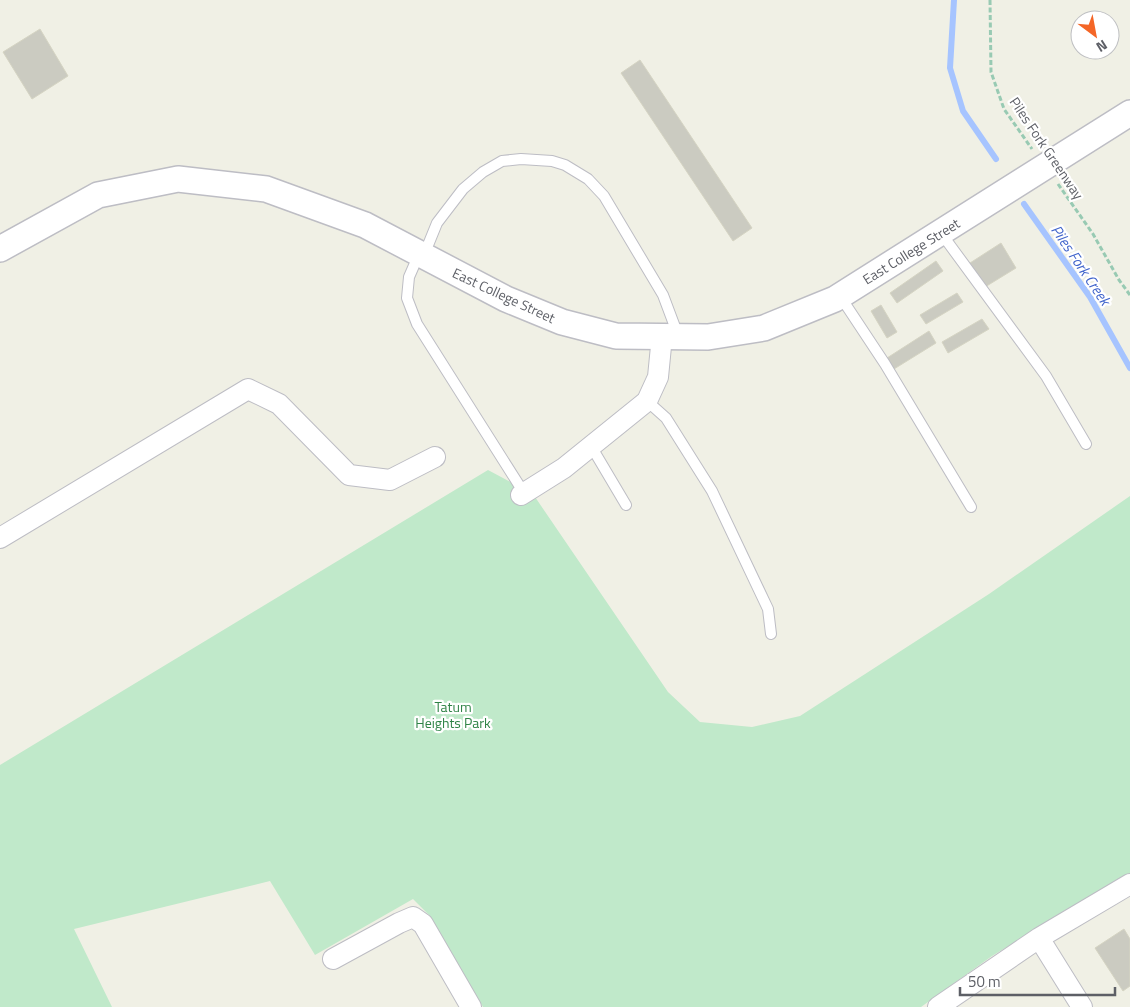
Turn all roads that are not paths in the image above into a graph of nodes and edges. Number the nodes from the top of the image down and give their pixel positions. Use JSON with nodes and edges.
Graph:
{"nodes":[{"id":1,"x":1130,"y":113,"type":"edge"},
{"id":2,"x":941,"y":233,"type":"junction"},
{"id":3,"x":0,"y":250,"type":"edge"},
{"id":4,"x":422,"y":255,"type":"junction"},
{"id":5,"x":840,"y":296,"type":"junction"},
{"id":6,"x":670,"y":336,"type":"junction"},
{"id":7,"x":647,"y":401,"type":"junction"},
{"id":8,"x":1086,"y":444,"type":"dead end"},
{"id":9,"x":591,"y":446,"type":"junction"},
{"id":10,"x":435,"y":457,"type":"dead end"},
{"id":11,"x":523,"y":494,"type":"joint"},
{"id":12,"x":626,"y":505,"type":"dead end"},
{"id":13,"x":970,"y":507,"type":"dead end"},
{"id":14,"x":0,"y":538,"type":"edge"},
{"id":15,"x":771,"y":634,"type":"dead end"},
{"id":16,"x":1130,"y":884,"type":"edge"},
{"id":17,"x":1039,"y":938,"type":"junction"},
{"id":18,"x":333,"y":959,"type":"dead end"},
{"id":19,"x":471,"y":1007,"type":"edge"},
{"id":20,"x":938,"y":1007,"type":"edge"},
{"id":21,"x":1082,"y":1007,"type":"edge"}],
"edges":[{"from":1,"to":2,"type":"street","name":"East College Street"},
{"from":2,"to":5,"type":"street","name":"East College Street"},
{"from":2,"to":8,"type":"lane"},
{"from":3,"to":4,"type":"street","name":"East College Street"},
{"from":4,"to":6,"type":"street","name":"East College Street"},
{"from":4,"to":6,"type":"lane"},
{"from":4,"to":11,"type":"lane"},
{"from":5,"to":6,"type":"street","name":"East College Street"},
{"from":5,"to":13,"type":"lane"},
{"from":6,"to":7,"type":"street"},
{"from":7,"to":9,"type":"street"},
{"from":7,"to":15,"type":"lane"},
{"from":9,"to":11,"type":"street"},
{"from":9,"to":12,"type":"lane"},
{"from":10,"to":14,"type":"street"},
{"from":16,"to":17,"type":"street"},
{"from":17,"to":20,"type":"street"},
{"from":17,"to":21,"type":"street"},
{"from":18,"to":19,"type":"street"}]}
